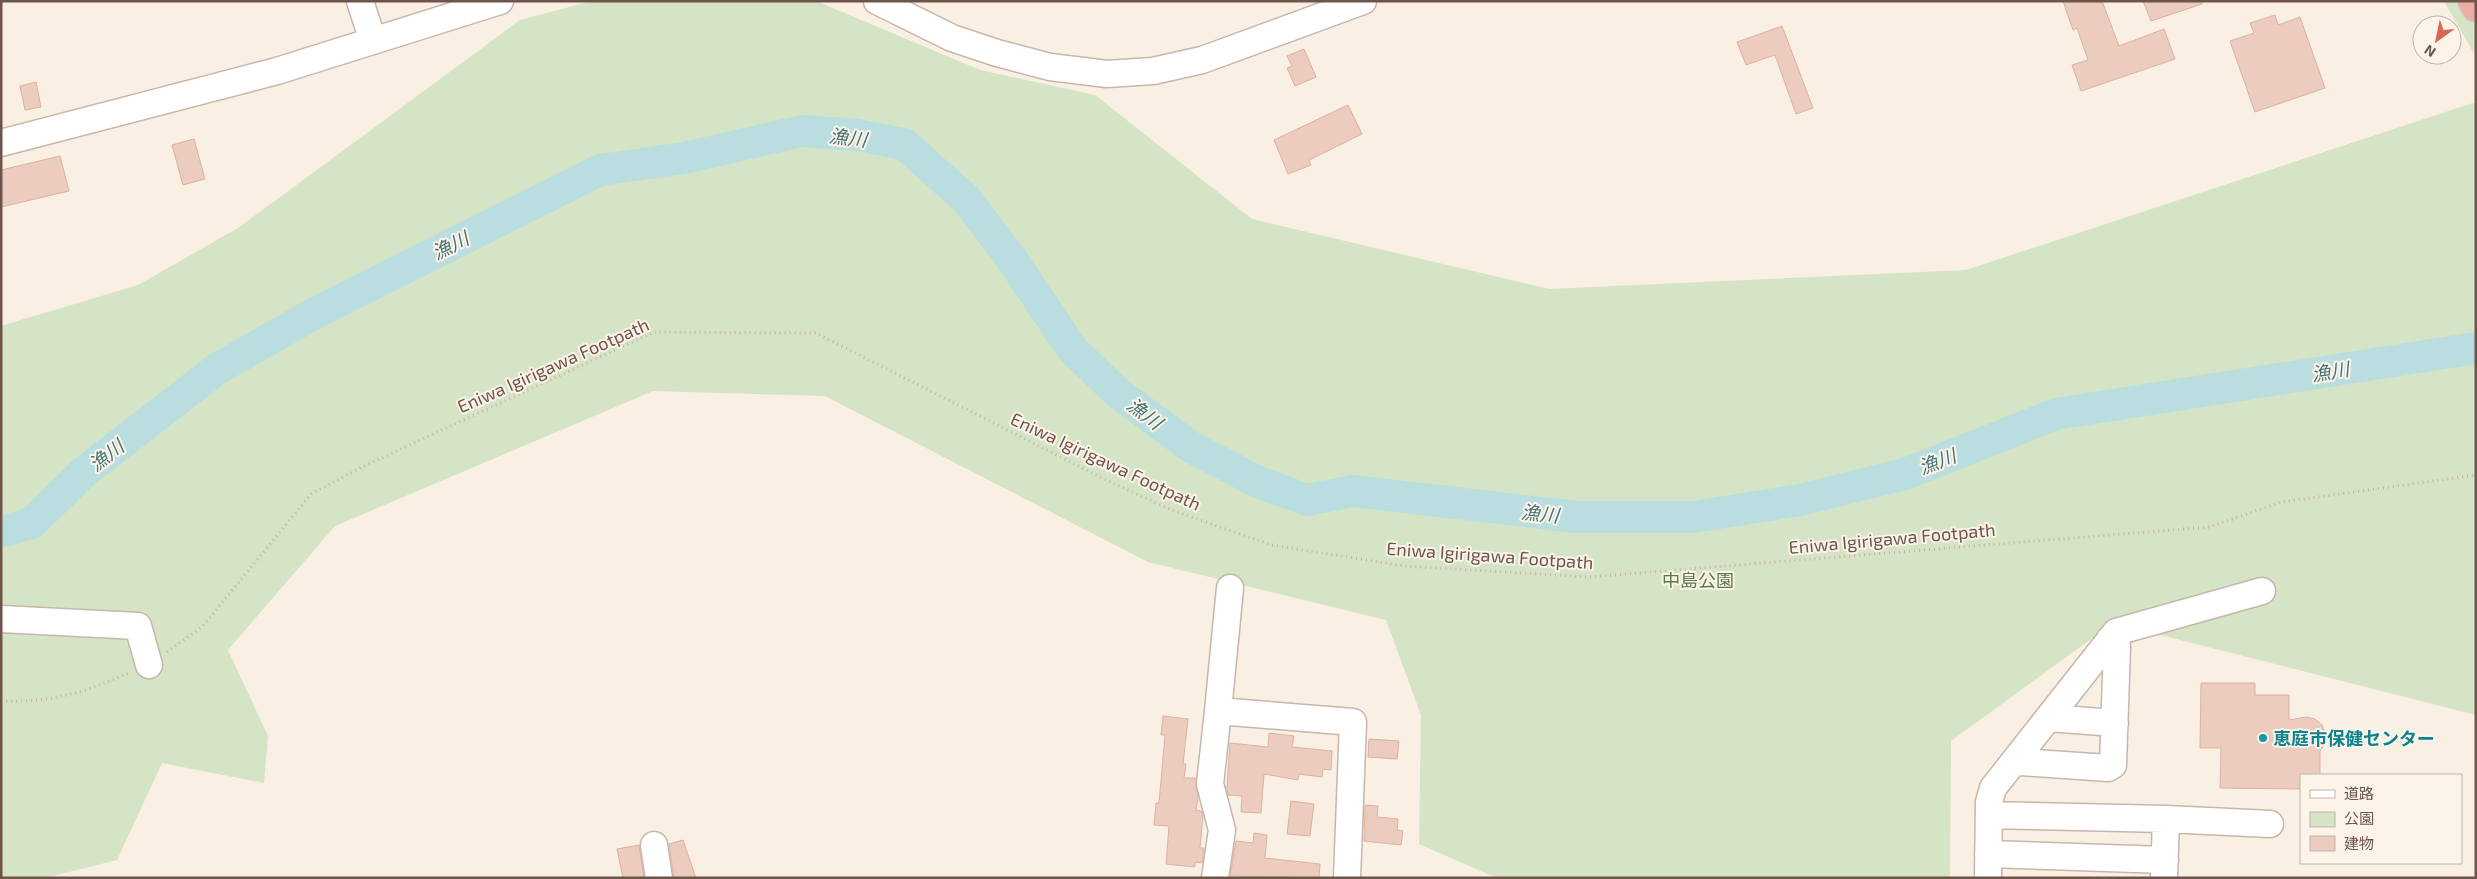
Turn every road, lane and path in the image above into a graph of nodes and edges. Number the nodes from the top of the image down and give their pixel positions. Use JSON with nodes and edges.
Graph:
{"nodes":[{"id":1,"x":360,"y":1,"type":"edge"},
{"id":2,"x":500,"y":1,"type":"edge"},
{"id":3,"x":876,"y":1,"type":"edge"},
{"id":4,"x":1363,"y":1,"type":"edge"},
{"id":5,"x":2472,"y":1,"type":"edge"},
{"id":6,"x":2476,"y":8,"type":"edge"},
{"id":7,"x":373,"y":41,"type":"junction"},
{"id":8,"x":1,"y":143,"type":"edge"},
{"id":9,"x":2476,"y":475,"type":"edge"},
{"id":10,"x":1230,"y":588,"type":"dead end"},
{"id":11,"x":2262,"y":591,"type":"dead end"},
{"id":12,"x":1,"y":619,"type":"edge"},
{"id":13,"x":2110,"y":639,"type":"junction"},
{"id":14,"x":148,"y":665,"type":"junction"},
{"id":15,"x":1,"y":701,"type":"edge"},
{"id":16,"x":1218,"y":711,"type":"junction"},
{"id":17,"x":2048,"y":718,"type":"junction"},
{"id":18,"x":2115,"y":723,"type":"junction"},
{"id":19,"x":2017,"y":758,"type":"junction"},
{"id":20,"x":1989,"y":815,"type":"junction"},
{"id":21,"x":2166,"y":819,"type":"junction"},
{"id":22,"x":2270,"y":824,"type":"dead end"},
{"id":23,"x":654,"y":845,"type":"dead end"},
{"id":24,"x":1988,"y":866,"type":"edge"},
{"id":25,"x":2164,"y":869,"type":"edge"},
{"id":26,"x":659,"y":878,"type":"edge"},
{"id":27,"x":1216,"y":878,"type":"edge"},
{"id":28,"x":1347,"y":878,"type":"edge"}],
"edges":[{"from":1,"to":7,"type":"street"},
{"from":2,"to":7,"type":"street"},
{"from":3,"to":4,"type":"street"},
{"from":5,"to":6,"type":"highway"},
{"from":7,"to":8,"type":"street"},
{"from":9,"to":14,"type":"path","name":"Eniwa Igirigawa Footpath"},
{"from":10,"to":16,"type":"street"},
{"from":11,"to":13,"type":"street"},
{"from":12,"to":14,"type":"street"},
{"from":13,"to":17,"type":"street"},
{"from":13,"to":18,"type":"street"},
{"from":14,"to":15,"type":"path","name":"Eniwa Igirigawa Footpath"},
{"from":16,"to":27,"type":"street"},
{"from":16,"to":28,"type":"street"},
{"from":17,"to":18,"type":"street"},
{"from":17,"to":19,"type":"street"},
{"from":18,"to":19,"type":"street"},
{"from":19,"to":20,"type":"street"},
{"from":20,"to":21,"type":"street"},
{"from":20,"to":24,"type":"street"},
{"from":21,"to":22,"type":"street"},
{"from":21,"to":25,"type":"street"},
{"from":23,"to":26,"type":"street"},
{"from":24,"to":25,"type":"street"}]}
